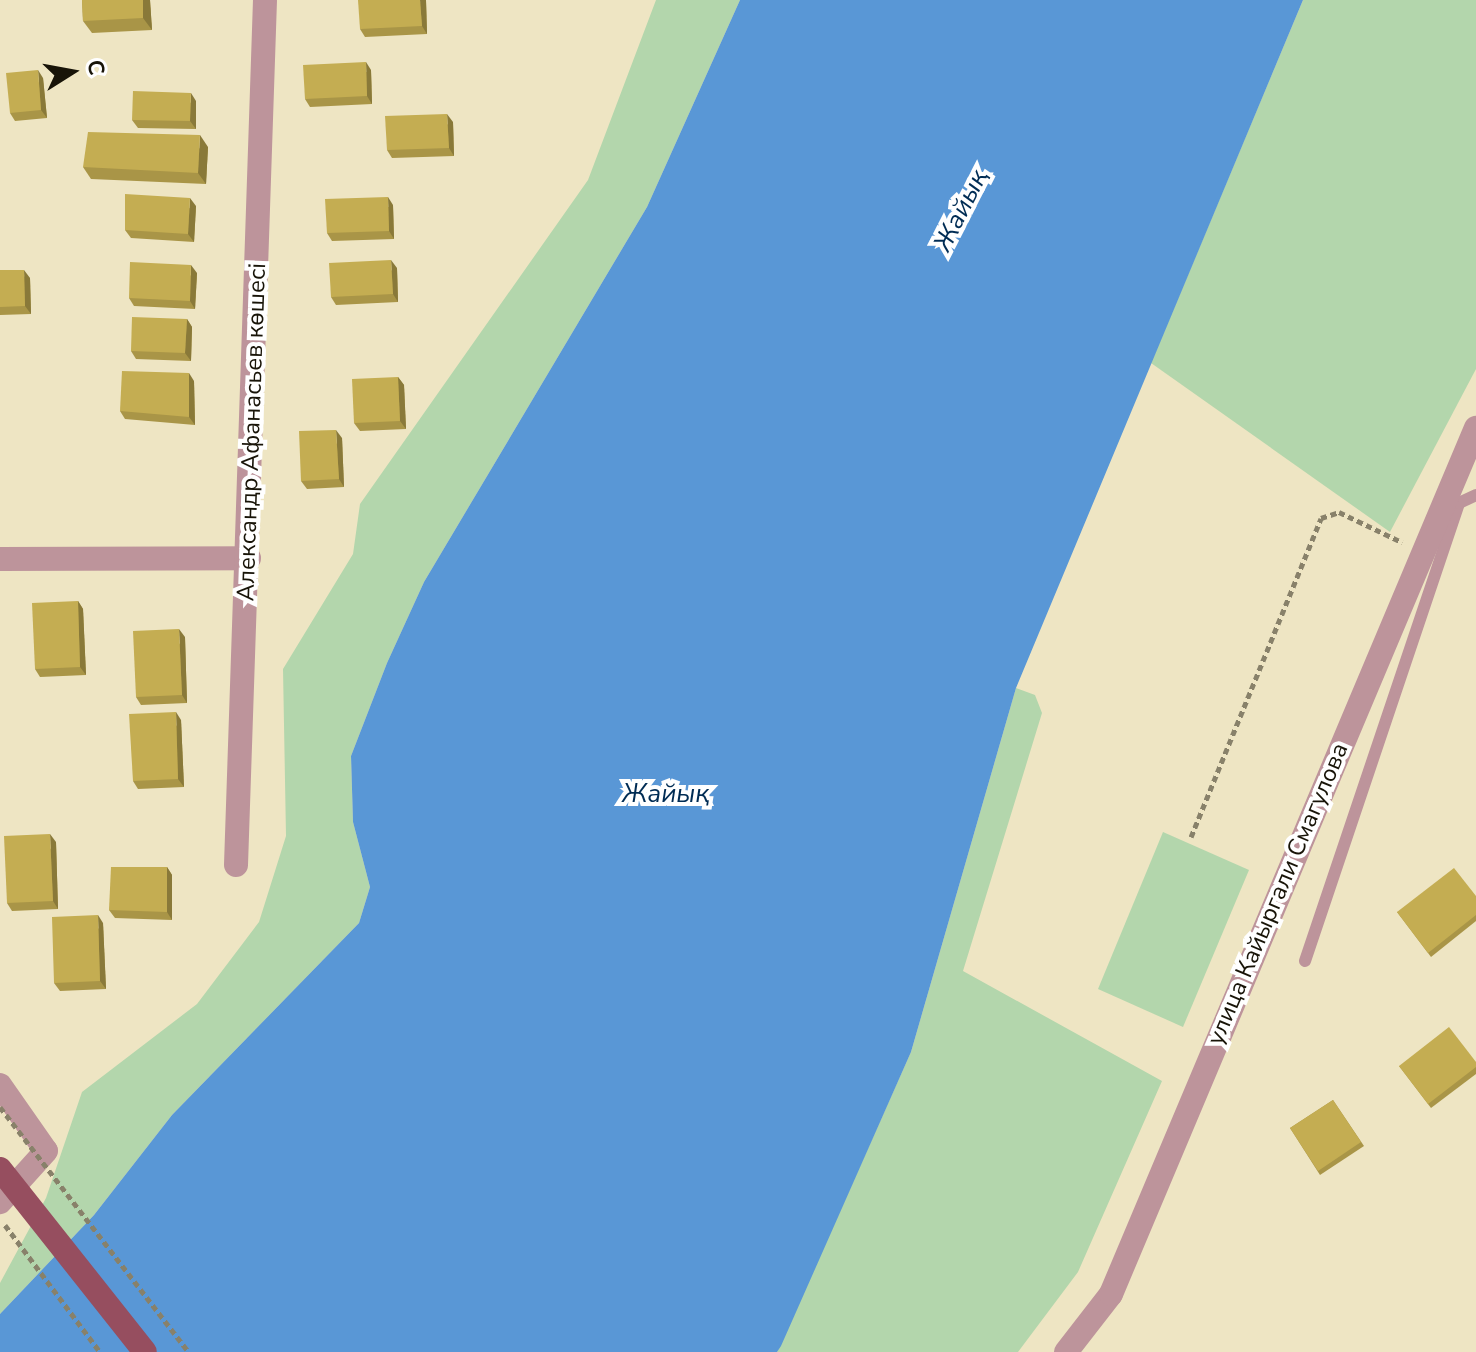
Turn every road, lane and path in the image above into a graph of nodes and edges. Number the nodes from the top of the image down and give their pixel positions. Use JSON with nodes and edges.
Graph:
{"nodes":[{"id":1,"x":265,"y":0,"type":"edge"},
{"id":2,"x":1476,"y":428,"type":"edge"},
{"id":3,"x":1476,"y":495,"type":"edge"},
{"id":4,"x":1387,"y":537,"type":"dead end"},
{"id":5,"x":249,"y":558,"type":"junction"},
{"id":6,"x":0,"y":559,"type":"edge"},
{"id":7,"x":1191,"y":837,"type":"dead end"},
{"id":8,"x":236,"y":865,"type":"dead end"},
{"id":9,"x":1305,"y":961,"type":"dead end"},
{"id":10,"x":0,"y":1085,"type":"edge"},
{"id":11,"x":0,"y":1107,"type":"edge"},
{"id":12,"x":0,"y":1169,"type":"edge"},
{"id":13,"x":0,"y":1202,"type":"edge"},
{"id":14,"x":0,"y":1219,"type":"edge"},
{"id":15,"x":100,"y":1352,"type":"edge"},
{"id":16,"x":145,"y":1352,"type":"edge"},
{"id":17,"x":189,"y":1352,"type":"edge"},
{"id":18,"x":1066,"y":1352,"type":"edge"}],
"edges":[{"from":1,"to":5,"type":"street","name":"Александр Афанасьев көшесі"},
{"from":2,"to":18,"type":"street","name":"улица Кайыргали Смагулова"},
{"from":3,"to":9,"type":"lane"},
{"from":4,"to":7,"type":"path"},
{"from":5,"to":6,"type":"street"},
{"from":5,"to":8,"type":"street","name":"Александр Афанасьев көшесі"},
{"from":10,"to":13,"type":"street"},
{"from":11,"to":17,"type":"path","bridge":true},
{"from":12,"to":16,"type":"main road","bridge":true},
{"from":14,"to":15,"type":"path"}]}
